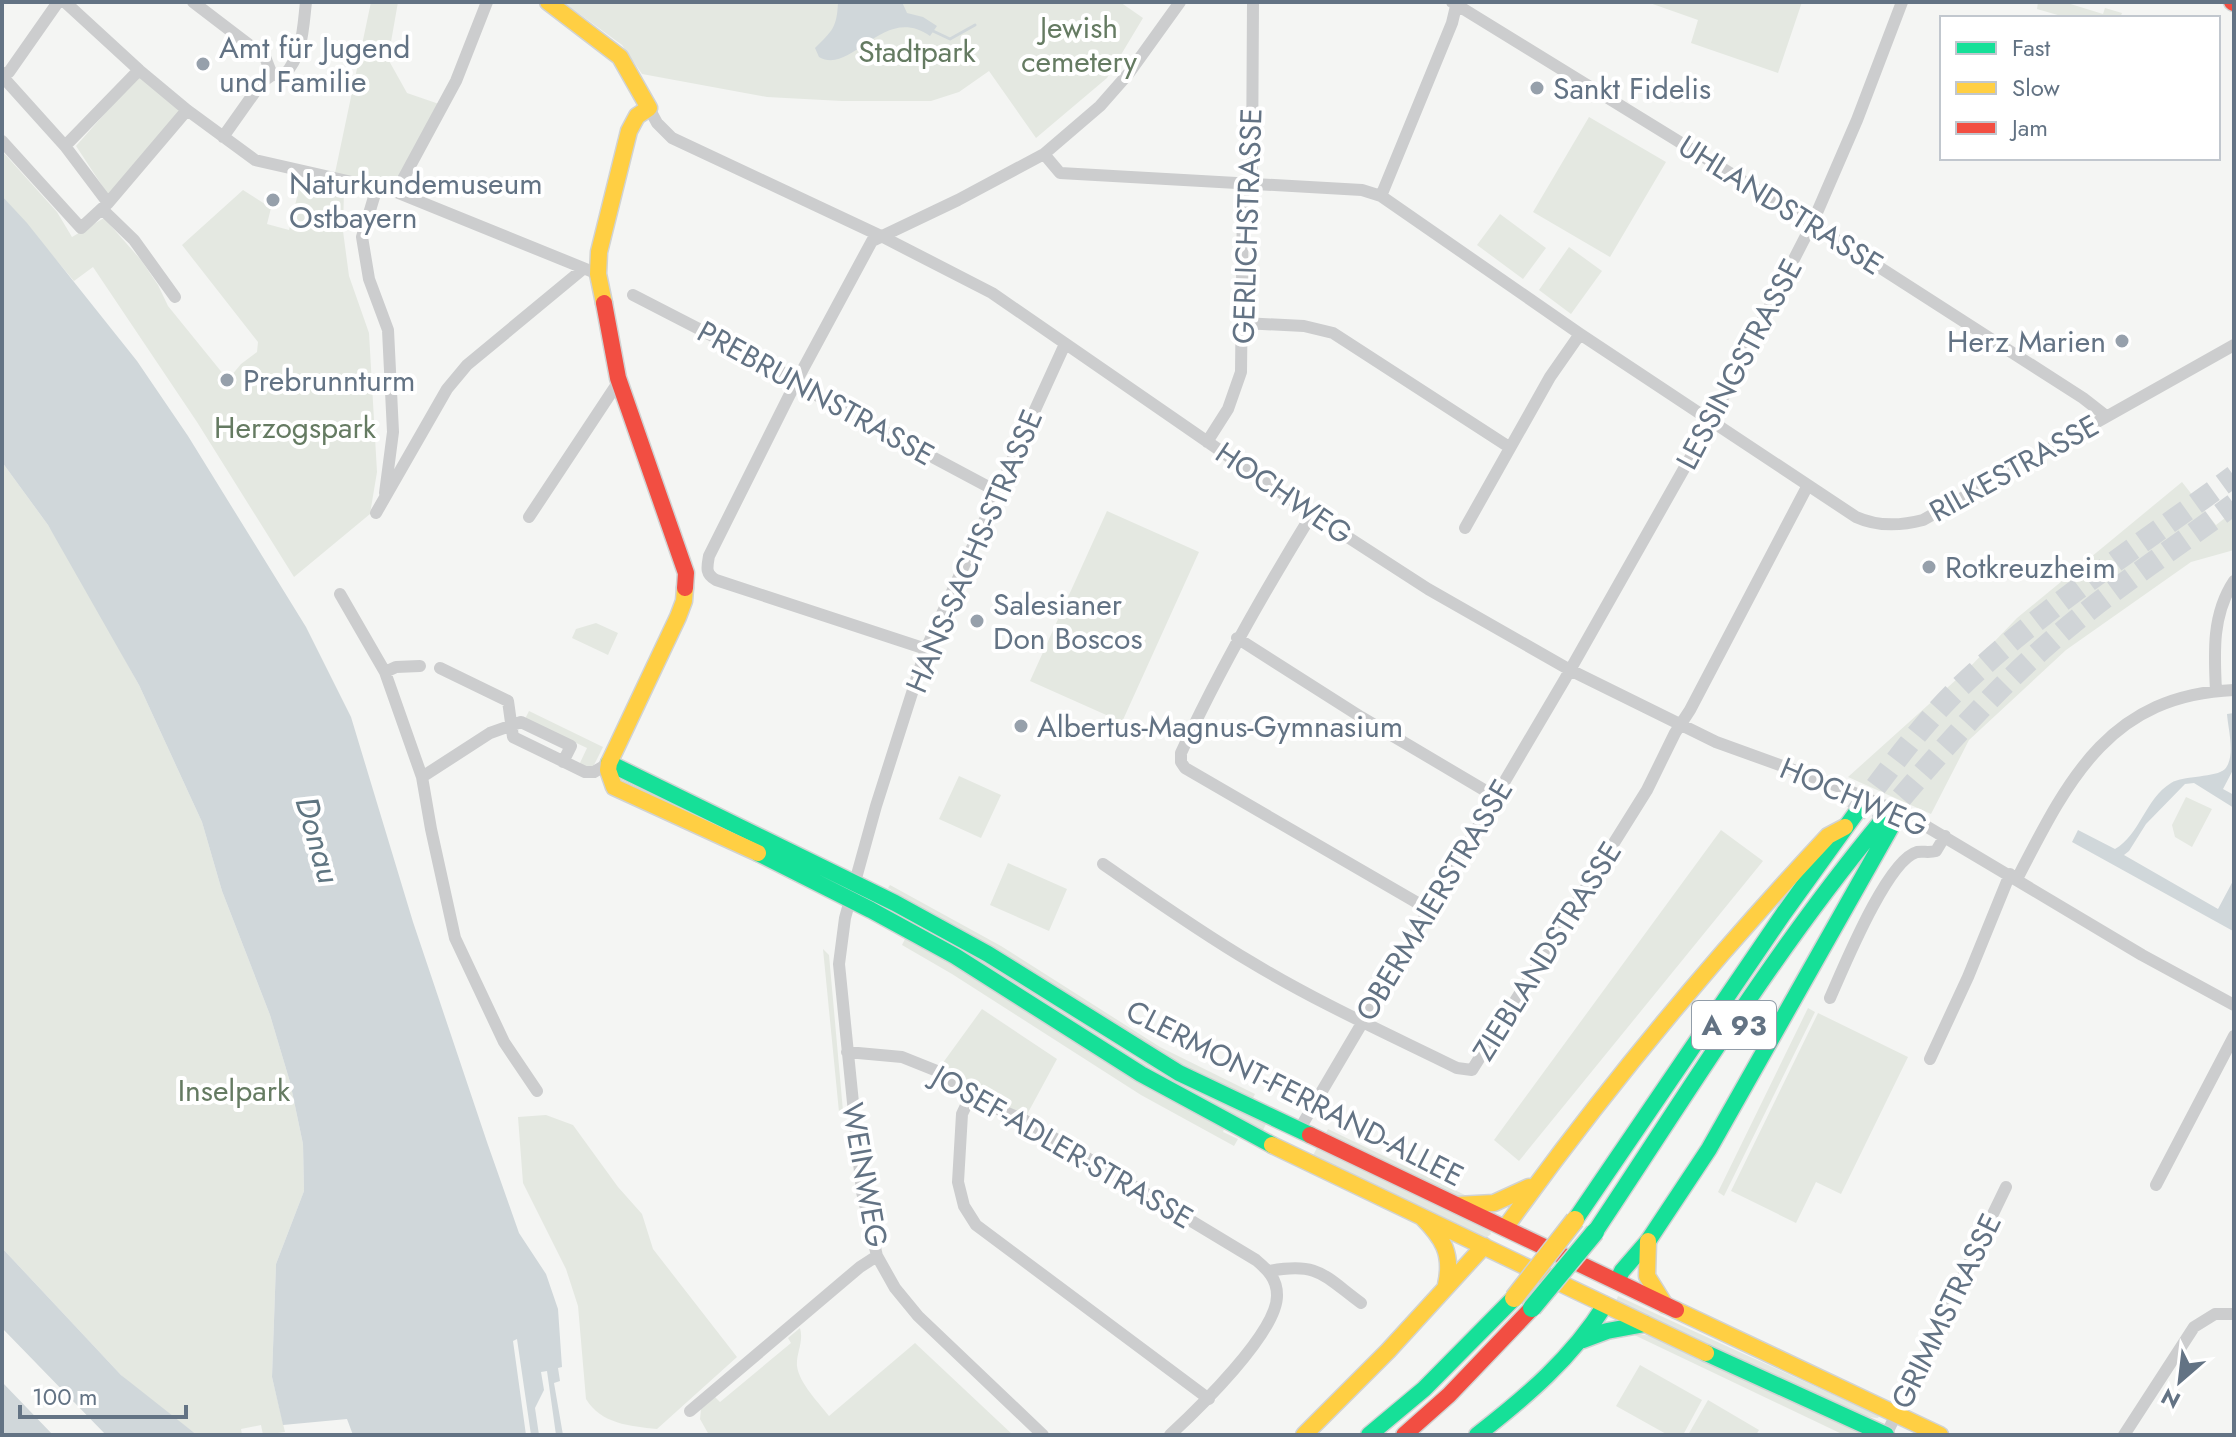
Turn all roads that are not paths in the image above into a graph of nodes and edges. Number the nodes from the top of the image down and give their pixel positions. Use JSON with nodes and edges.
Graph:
{"nodes":[{"id":1,"x":58,"y":2,"type":"edge"},
{"id":2,"x":65,"y":2,"type":"edge"},
{"id":3,"x":193,"y":2,"type":"edge"},
{"id":4,"x":306,"y":2,"type":"edge"},
{"id":5,"x":487,"y":2,"type":"edge"},
{"id":6,"x":548,"y":2,"type":"edge"},
{"id":7,"x":1180,"y":2,"type":"edge"},
{"id":8,"x":1253,"y":2,"type":"edge"},
{"id":9,"x":1902,"y":2,"type":"edge"},
{"id":10,"x":1455,"y":3,"type":"edge"},
{"id":11,"x":139,"y":70,"type":"junction"},
{"id":12,"x":2,"y":75,"type":"edge"},
{"id":13,"x":272,"y":75,"type":"junction"},
{"id":14,"x":649,"y":108,"type":"junction"},
{"id":15,"x":187,"y":110,"type":"junction"},
{"id":16,"x":223,"y":137,"type":"junction"},
{"id":17,"x":2,"y":141,"type":"edge"},
{"id":18,"x":65,"y":146,"type":"junction"},
{"id":19,"x":1044,"y":154,"type":"junction"},
{"id":20,"x":1247,"y":184,"type":"junction"},
{"id":21,"x":377,"y":187,"type":"junction"},
{"id":22,"x":396,"y":192,"type":"junction"},
{"id":23,"x":1381,"y":196,"type":"junction"},
{"id":24,"x":105,"y":206,"type":"junction"},
{"id":25,"x":1812,"y":224,"type":"junction"},
{"id":26,"x":883,"y":237,"type":"junction"},
{"id":27,"x":590,"y":272,"type":"junction"},
{"id":28,"x":633,"y":295,"type":"dead end"},
{"id":29,"x":175,"y":297,"type":"dead end"},
{"id":30,"x":1243,"y":323,"type":"junction"},
{"id":31,"x":1580,"y":334,"type":"junction"},
{"id":32,"x":1065,"y":344,"type":"junction"},
{"id":33,"x":2234,"y":345,"type":"edge"},
{"id":34,"x":619,"y":381,"type":"junction"},
{"id":35,"x":796,"y":382,"type":"junction"},
{"id":36,"x":2106,"y":416,"type":"junction"},
{"id":37,"x":1711,"y":421,"type":"junction"},
{"id":38,"x":1207,"y":442,"type":"junction"},
{"id":39,"x":1509,"y":447,"type":"junction"},
{"id":40,"x":1808,"y":485,"type":"junction"},
{"id":41,"x":998,"y":492,"type":"junction"},
{"id":42,"x":384,"y":500,"type":"junction"},
{"id":43,"x":376,"y":513,"type":"dead end"},
{"id":44,"x":1312,"y":514,"type":"junction"},
{"id":45,"x":529,"y":517,"type":"dead end"},
{"id":46,"x":1465,"y":528,"type":"dead end"},
{"id":47,"x":2234,"y":581,"type":"edge"},
{"id":48,"x":340,"y":594,"type":"dead end"},
{"id":49,"x":1237,"y":638,"type":"junction"},
{"id":50,"x":926,"y":649,"type":"junction"},
{"id":51,"x":420,"y":666,"type":"dead end"},
{"id":52,"x":440,"y":668,"type":"dead end"},
{"id":53,"x":1570,"y":670,"type":"junction"},
{"id":54,"x":385,"y":672,"type":"junction"},
{"id":55,"x":2234,"y":690,"type":"edge"},
{"id":56,"x":2216,"y":691,"type":"junction"},
{"id":57,"x":512,"y":725,"type":"junction"},
{"id":58,"x":1681,"y":726,"type":"junction"},
{"id":59,"x":609,"y":763,"type":"junction"},
{"id":60,"x":585,"y":772,"type":"junction"},
{"id":61,"x":422,"y":777,"type":"junction"},
{"id":62,"x":614,"y":787,"type":"junction"},
{"id":63,"x":1496,"y":797,"type":"junction"},
{"id":64,"x":1945,"y":836,"type":"junction"},
{"id":65,"x":1103,"y":864,"type":"dead end"},
{"id":66,"x":2014,"y":876,"type":"junction"},
{"id":67,"x":853,"y":890,"type":"junction"},
{"id":68,"x":1428,"y":909,"type":"junction"},
{"id":69,"x":1830,"y":998,"type":"dead end"},
{"id":70,"x":2234,"y":1005,"type":"edge"},
{"id":71,"x":1361,"y":1021,"type":"junction"},
{"id":72,"x":2234,"y":1036,"type":"edge"},
{"id":73,"x":847,"y":1052,"type":"junction"},
{"id":74,"x":1930,"y":1059,"type":"dead end"},
{"id":75,"x":537,"y":1091,"type":"dead end"},
{"id":76,"x":970,"y":1097,"type":"junction"},
{"id":77,"x":1299,"y":1130,"type":"junction"},
{"id":78,"x":1536,"y":1181,"type":"junction"},
{"id":79,"x":2156,"y":1185,"type":"dead end"},
{"id":80,"x":2006,"y":1187,"type":"dead end"},
{"id":81,"x":1457,"y":1205,"type":"junction"},
{"id":82,"x":1422,"y":1217,"type":"junction"},
{"id":83,"x":1505,"y":1228,"type":"junction"},
{"id":84,"x":1648,"y":1241,"type":"junction"},
{"id":85,"x":1484,"y":1246,"type":"junction"},
{"id":86,"x":877,"y":1256,"type":"junction"},
{"id":87,"x":1515,"y":1261,"type":"junction"},
{"id":88,"x":1592,"y":1270,"type":"junction"},
{"id":89,"x":1269,"y":1271,"type":"junction"},
{"id":90,"x":1617,"y":1281,"type":"junction"},
{"id":91,"x":1446,"y":1285,"type":"junction"},
{"id":92,"x":1361,"y":1303,"type":"dead end"},
{"id":93,"x":1605,"y":1305,"type":"junction"},
{"id":94,"x":1665,"y":1305,"type":"junction"},
{"id":95,"x":2234,"y":1314,"type":"edge"},
{"id":96,"x":1645,"y":1324,"type":"junction"},
{"id":97,"x":1583,"y":1340,"type":"junction"},
{"id":98,"x":1209,"y":1399,"type":"junction"},
{"id":99,"x":690,"y":1411,"type":"dead end"},
{"id":100,"x":1895,"y":1415,"type":"junction"},
{"id":101,"x":1043,"y":1435,"type":"edge"},
{"id":102,"x":1170,"y":1435,"type":"edge"},
{"id":103,"x":1304,"y":1435,"type":"edge"},
{"id":104,"x":1369,"y":1435,"type":"edge"},
{"id":105,"x":1404,"y":1435,"type":"edge"},
{"id":106,"x":1477,"y":1435,"type":"edge"},
{"id":107,"x":1886,"y":1435,"type":"edge"},
{"id":108,"x":1940,"y":1435,"type":"edge"},
{"id":109,"x":2124,"y":1435,"type":"edge"}],
"edges":[{"from":1,"to":12,"type":"street"},
{"from":2,"to":11,"type":"street"},
{"from":3,"to":13,"type":"street"},
{"from":4,"to":13,"type":"street"},
{"from":5,"to":22,"type":"street"},
{"from":6,"to":14,"type":"main road"},
{"from":7,"to":19,"type":"street"},
{"from":8,"to":20,"type":"street","name":"GERLICHSTRASSE"},
{"from":9,"to":25,"type":"street","name":"LESSINGSTRASSE"},
{"from":10,"to":23,"type":"street"},
{"from":10,"to":25,"type":"street","name":"UHLANDSTRASSE"},
{"from":11,"to":15,"type":"street"},
{"from":11,"to":18,"type":"street"},
{"from":12,"to":18,"type":"street"},
{"from":13,"to":16,"type":"street"},
{"from":14,"to":26,"type":"street","name":"HOCHWEG"},
{"from":14,"to":27,"type":"main road"},
{"from":15,"to":16,"type":"street"},
{"from":15,"to":24,"type":"street"},
{"from":16,"to":21,"type":"street"},
{"from":17,"to":24,"type":"street"},
{"from":18,"to":24,"type":"street"},
{"from":19,"to":20,"type":"street"},
{"from":19,"to":26,"type":"street"},
{"from":20,"to":23,"type":"street"},
{"from":20,"to":30,"type":"street","name":"GERLICHSTRASSE"},
{"from":21,"to":22,"type":"street"},
{"from":21,"to":42,"type":"street"},
{"from":22,"to":27,"type":"street"},
{"from":23,"to":31,"type":"street","name":"RILKESTRASSE"},
{"from":24,"to":29,"type":"street"},
{"from":25,"to":36,"type":"street","name":"UHLANDSTRASSE"},
{"from":25,"to":37,"type":"street","name":"LESSINGSTRASSE"},
{"from":26,"to":32,"type":"street","name":"HOCHWEG"},
{"from":26,"to":35,"type":"street"},
{"from":27,"to":34,"type":"main road"},
{"from":27,"to":42,"type":"street"},
{"from":28,"to":35,"type":"street","name":"PREBRUNNSTRASSE"},
{"from":30,"to":38,"type":"street","name":"GERLICHSTRASSE"},
{"from":30,"to":39,"type":"street"},
{"from":31,"to":37,"type":"street","name":"RILKESTRASSE"},
{"from":31,"to":39,"type":"street"},
{"from":32,"to":38,"type":"street","name":"HOCHWEG"},
{"from":32,"to":41,"type":"street","name":"HANS-SACHS-STRASSE"},
{"from":33,"to":36,"type":"street","name":"RILKESTRASSE"},
{"from":34,"to":45,"type":"street"},
{"from":34,"to":59,"type":"main road"},
{"from":35,"to":41,"type":"street","name":"PREBRUNNSTRASSE"},
{"from":35,"to":50,"type":"street"},
{"from":36,"to":40,"type":"street","name":"RILKESTRASSE"},
{"from":37,"to":40,"type":"street","name":"RILKESTRASSE"},
{"from":37,"to":53,"type":"street","name":"LESSINGSTRASSE"},
{"from":38,"to":44,"type":"street","name":"HOCHWEG"},
{"from":39,"to":46,"type":"street"},
{"from":40,"to":58,"type":"street"},
{"from":41,"to":50,"type":"street","name":"HANS-SACHS-STRASSE"},
{"from":42,"to":43,"type":"street"},
{"from":44,"to":49,"type":"street"},
{"from":44,"to":53,"type":"street","name":"HOCHWEG"},
{"from":47,"to":56,"type":"street"},
{"from":48,"to":54,"type":"street"},
{"from":49,"to":63,"type":"street"},
{"from":49,"to":68,"type":"street"},
{"from":50,"to":67,"type":"street","name":"HANS-SACHS-STRASSE"},
{"from":51,"to":54,"type":"street"},
{"from":52,"to":57,"type":"street"},
{"from":53,"to":58,"type":"street","name":"HOCHWEG"},
{"from":53,"to":63,"type":"street","name":"OBERMAIERSTRASSE"},
{"from":54,"to":61,"type":"street"},
{"from":55,"to":56,"type":"street"},
{"from":56,"to":66,"type":"street"},
{"from":57,"to":60,"type":"street"},
{"from":57,"to":61,"type":"street"},
{"from":58,"to":64,"type":"street","name":"HOCHWEG"},
{"from":58,"to":71,"type":"street","name":"ZIEBLANDSTRASSE"},
{"from":59,"to":60,"type":"street"},
{"from":59,"to":62,"type":"main road"},
{"from":59,"to":67,"type":"main road"},
{"from":60,"to":62,"type":"street"},
{"from":61,"to":75,"type":"street"},
{"from":62,"to":67,"type":"main road"},
{"from":63,"to":68,"type":"street","name":"OBERMAIERSTRASSE"},
{"from":64,"to":66,"type":"street","name":"HOCHWEG"},
{"from":64,"to":69,"type":"street","name":"HOCHWEG"},
{"from":65,"to":71,"type":"street"},
{"from":66,"to":70,"type":"street","name":"HOCHWEG"},
{"from":66,"to":74,"type":"street"},
{"from":67,"to":73,"type":"street","name":"WEINWEG"},
{"from":67,"to":77,"type":"main road","name":"CLERMONT-FERRAND-ALLEE"},
{"from":67,"to":82,"type":"main road","name":"CLERMONT-FERRAND-ALLEE"},
{"from":68,"to":71,"type":"street","name":"OBERMAIERSTRASSE"},
{"from":71,"to":77,"type":"street","name":"OBERMAIERSTRASSE"},
{"from":72,"to":79,"type":"street"},
{"from":73,"to":76,"type":"street","name":"JOSEF-ADLER-STRASSE"},
{"from":73,"to":86,"type":"street","name":"WEINWEG"},
{"from":76,"to":89,"type":"street","name":"JOSEF-ADLER-STRASSE"},
{"from":76,"to":98,"type":"street"},
{"from":77,"to":81,"type":"main road","name":"CLERMONT-FERRAND-ALLEE"},
{"from":78,"to":81,"type":"main road"},
{"from":78,"to":83,"type":"main road"},
{"from":78,"to":104,"type":"main road","number":"A 93","bridge":true},
{"from":80,"to":100,"type":"street","name":"GRIMMSTRASSE"},
{"from":81,"to":83,"type":"main road","name":"CLERMONT-FERRAND-ALLEE"},
{"from":82,"to":85,"type":"main road","name":"CLERMONT-FERRAND-ALLEE"},
{"from":82,"to":91,"type":"main road"},
{"from":83,"to":85,"type":"main road"},
{"from":83,"to":87,"type":"main road"},
{"from":83,"to":88,"type":"main road","name":"CLERMONT-FERRAND-ALLEE"},
{"from":84,"to":90,"type":"main road"},
{"from":84,"to":94,"type":"main road"},
{"from":84,"to":105,"type":"main road","number":"A 93","bridge":true},
{"from":85,"to":87,"type":"main road","name":"CLERMONT-FERRAND-ALLEE"},
{"from":85,"to":91,"type":"main road"},
{"from":86,"to":99,"type":"street"},
{"from":86,"to":101,"type":"street","name":"WEINWEG"},
{"from":87,"to":93,"type":"main road","name":"CLERMONT-FERRAND-ALLEE"},
{"from":88,"to":90,"type":"main road","name":"CLERMONT-FERRAND-ALLEE"},
{"from":88,"to":93,"type":"main road"},
{"from":89,"to":92,"type":"street"},
{"from":89,"to":98,"type":"street"},
{"from":90,"to":93,"type":"main road"},
{"from":90,"to":94,"type":"main road","name":"CLERMONT-FERRAND-ALLEE"},
{"from":91,"to":103,"type":"main road"},
{"from":93,"to":96,"type":"main road","name":"CLERMONT-FERRAND-ALLEE"},
{"from":93,"to":97,"type":"main road"},
{"from":94,"to":100,"type":"main road","name":"CLERMONT-FERRAND-ALLEE"},
{"from":95,"to":109,"type":"street"},
{"from":96,"to":97,"type":"main road"},
{"from":96,"to":107,"type":"main road","name":"CLERMONT-FERRAND-ALLEE"},
{"from":97,"to":106,"type":"main road"},
{"from":98,"to":102,"type":"street"},
{"from":100,"to":107,"type":"street","name":"GRIMMSTRASSE"},
{"from":100,"to":108,"type":"main road","name":"CLERMONT-FERRAND-ALLEE"}]}
